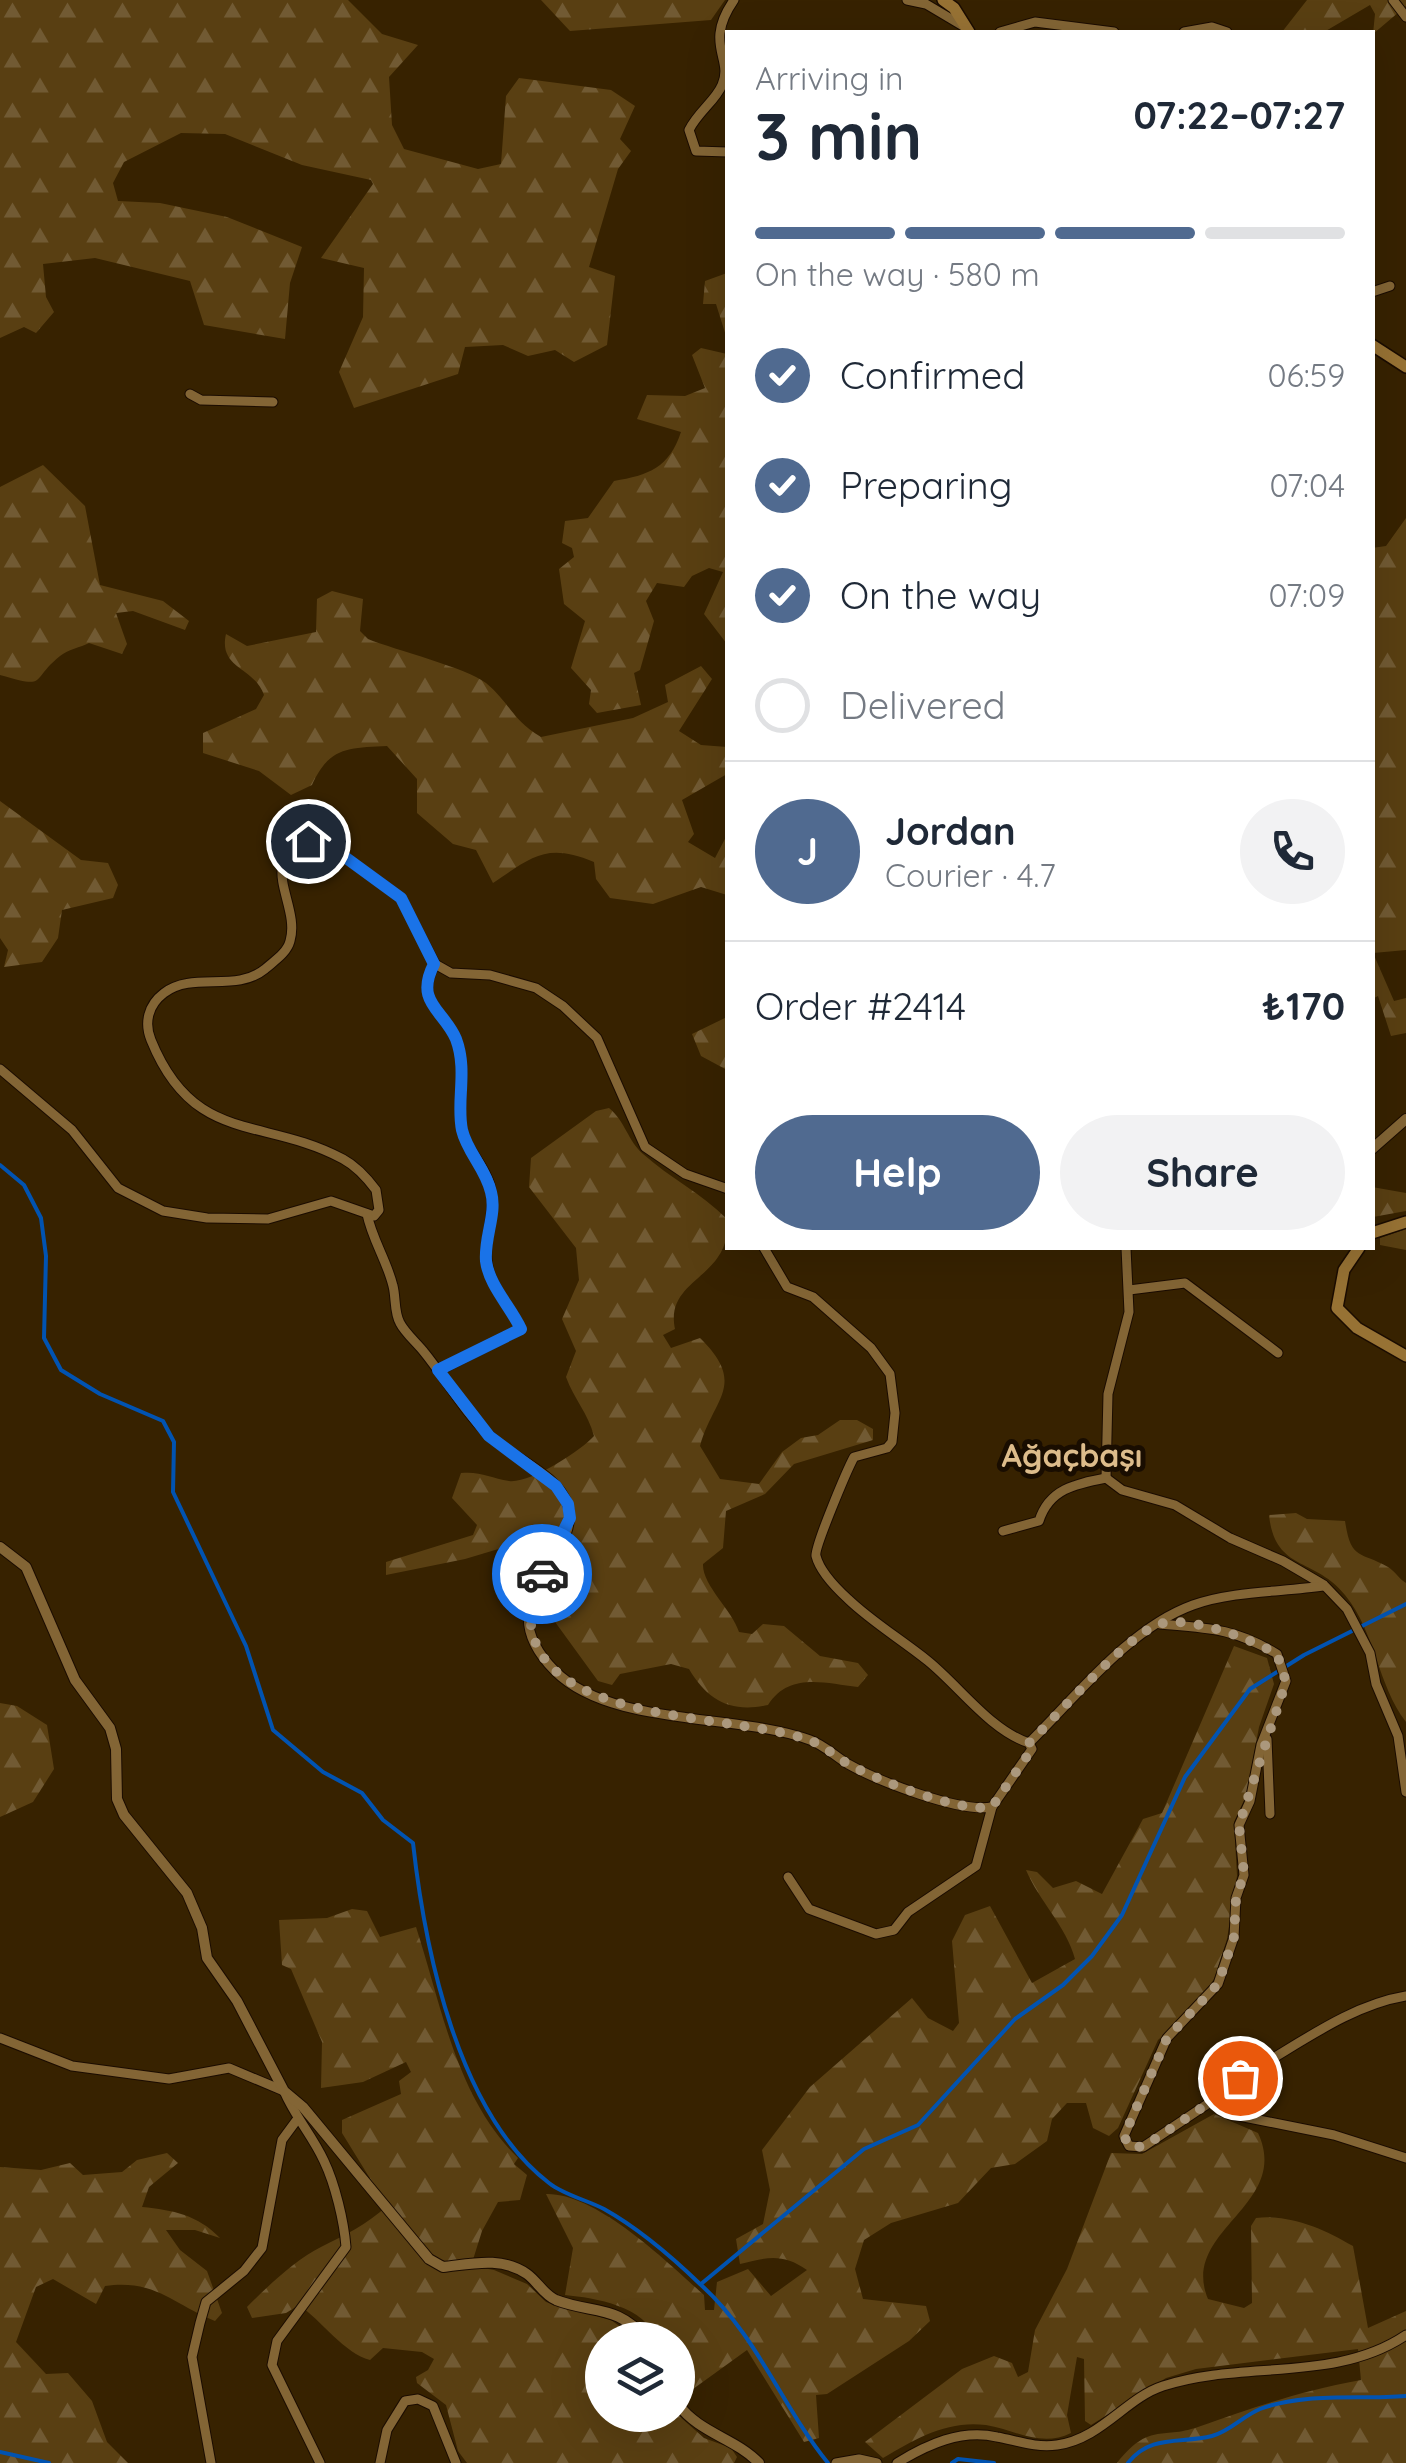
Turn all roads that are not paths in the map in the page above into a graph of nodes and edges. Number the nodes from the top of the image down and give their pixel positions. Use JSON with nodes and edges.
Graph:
{"nodes":[{"id":1,"x":734,"y":0,"type":"edge"},
{"id":2,"x":907,"y":0,"type":"edge"},
{"id":3,"x":943,"y":0,"type":"edge"},
{"id":4,"x":1393,"y":0,"type":"edge"},
{"id":5,"x":1406,"y":18,"type":"edge"},
{"id":6,"x":968,"y":30,"type":"edge"},
{"id":7,"x":1007,"y":30,"type":"edge"},
{"id":8,"x":1098,"y":30,"type":"edge"},
{"id":9,"x":1195,"y":30,"type":"edge"},
{"id":10,"x":1222,"y":30,"type":"edge"},
{"id":11,"x":725,"y":74,"type":"edge"},
{"id":12,"x":725,"y":74,"type":"edge"},
{"id":13,"x":725,"y":152,"type":"edge"},
{"id":14,"x":1390,"y":286,"type":"dead end"},
{"id":15,"x":1375,"y":291,"type":"edge"},
{"id":16,"x":1375,"y":348,"type":"edge"},
{"id":17,"x":1406,"y":366,"type":"edge"},
{"id":18,"x":190,"y":394,"type":"dead end"},
{"id":19,"x":274,"y":402,"type":"dead end"},
{"id":20,"x":434,"y":964,"type":"junction"},
{"id":21,"x":0,"y":1069,"type":"edge"},
{"id":22,"x":1406,"y":1119,"type":"edge"},
{"id":23,"x":1375,"y":1147,"type":"edge"},
{"id":24,"x":725,"y":1188,"type":"edge"},
{"id":25,"x":367,"y":1214,"type":"junction"},
{"id":26,"x":1406,"y":1222,"type":"edge"},
{"id":27,"x":1375,"y":1233,"type":"edge"},
{"id":28,"x":765,"y":1250,"type":"edge"},
{"id":29,"x":1126,"y":1250,"type":"edge"},
{"id":30,"x":1358,"y":1250,"type":"edge"},
{"id":31,"x":1130,"y":1290,"type":"junction"},
{"id":32,"x":1278,"y":1353,"type":"dead end"},
{"id":33,"x":1406,"y":1356,"type":"edge"},
{"id":34,"x":438,"y":1370,"type":"junction"},
{"id":35,"x":1106,"y":1478,"type":"junction"},
{"id":36,"x":1004,"y":1531,"type":"dead end"},
{"id":37,"x":0,"y":1547,"type":"edge"},
{"id":38,"x":1324,"y":1586,"type":"junction"},
{"id":39,"x":1160,"y":1624,"type":"junction"},
{"id":40,"x":1266,"y":1731,"type":"junction"},
{"id":41,"x":1029,"y":1743,"type":"junction"},
{"id":42,"x":1406,"y":1792,"type":"edge"},
{"id":43,"x":992,"y":1807,"type":"junction"},
{"id":44,"x":1270,"y":1814,"type":"dead end"},
{"id":45,"x":788,"y":1877,"type":"dead end"},
{"id":46,"x":1406,"y":1996,"type":"edge"},
{"id":47,"x":0,"y":2038,"type":"edge"},
{"id":48,"x":284,"y":2091,"type":"junction"},
{"id":49,"x":1215,"y":2099,"type":"junction"},
{"id":50,"x":296,"y":2121,"type":"junction"},
{"id":51,"x":1406,"y":2158,"type":"edge"},
{"id":52,"x":628,"y":2322,"type":"edge"},
{"id":53,"x":1406,"y":2335,"type":"edge"},
{"id":54,"x":695,"y":2421,"type":"edge"},
{"id":55,"x":212,"y":2463,"type":"edge"},
{"id":56,"x":320,"y":2463,"type":"edge"},
{"id":57,"x":380,"y":2463,"type":"edge"},
{"id":58,"x":456,"y":2463,"type":"edge"},
{"id":59,"x":759,"y":2463,"type":"edge"},
{"id":60,"x":836,"y":2463,"type":"edge"},
{"id":61,"x":877,"y":2463,"type":"edge"},
{"id":62,"x":898,"y":2463,"type":"edge"}],
"edges":[{"from":1,"to":12,"type":"street"},
{"from":2,"to":6,"type":"street"},
{"from":3,"to":6,"type":"main road"},
{"from":4,"to":5,"type":"street"},
{"from":7,"to":8,"type":"street"},
{"from":9,"to":10,"type":"street"},
{"from":11,"to":13,"type":"street"},
{"from":14,"to":15,"type":"street"},
{"from":16,"to":17,"type":"main road"},
{"from":18,"to":19,"type":"street"},
{"from":20,"to":24,"type":"street"},
{"from":20,"to":25,"type":"street"},
{"from":20,"to":34,"type":"street"},
{"from":21,"to":25,"type":"street"},
{"from":22,"to":23,"type":"street"},
{"from":25,"to":34,"type":"street"},
{"from":26,"to":27,"type":"main road"},
{"from":28,"to":41,"type":"street"},
{"from":29,"to":31,"type":"street"},
{"from":30,"to":33,"type":"main road"},
{"from":31,"to":32,"type":"street"},
{"from":31,"to":35,"type":"street"},
{"from":34,"to":43,"type":"street"},
{"from":35,"to":36,"type":"street"},
{"from":35,"to":38,"type":"street"},
{"from":37,"to":48,"type":"street"},
{"from":38,"to":39,"type":"street"},
{"from":38,"to":42,"type":"street"},
{"from":39,"to":40,"type":"street"},
{"from":39,"to":41,"type":"street"},
{"from":40,"to":44,"type":"street"},
{"from":40,"to":49,"type":"street"},
{"from":41,"to":43,"type":"street"},
{"from":43,"to":45,"type":"street"},
{"from":46,"to":49,"type":"street"},
{"from":47,"to":48,"type":"street"},
{"from":48,"to":50,"type":"street"},
{"from":48,"to":52,"type":"street"},
{"from":49,"to":51,"type":"street"},
{"from":50,"to":55,"type":"street"},
{"from":50,"to":56,"type":"street"},
{"from":53,"to":62,"type":"street"},
{"from":54,"to":59,"type":"street"},
{"from":57,"to":58,"type":"street"},
{"from":60,"to":61,"type":"street"}]}
